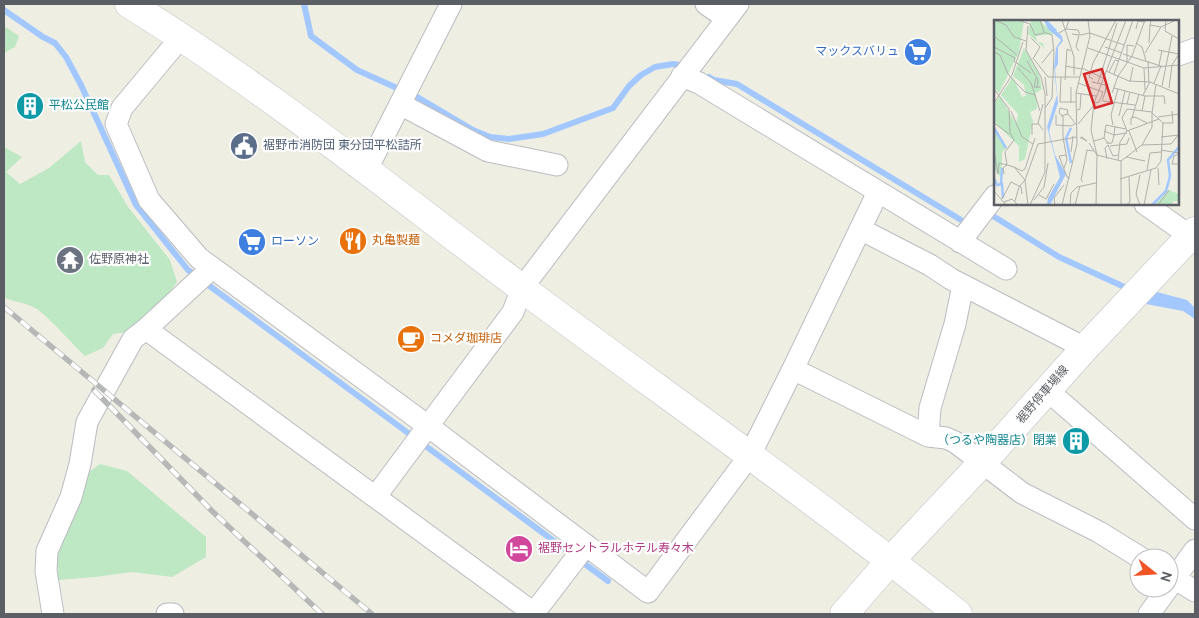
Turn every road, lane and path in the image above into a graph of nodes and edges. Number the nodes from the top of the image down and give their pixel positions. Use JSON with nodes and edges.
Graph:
{"nodes":[{"id":1,"x":129,"y":4,"type":"edge"},
{"id":2,"x":451,"y":4,"type":"edge"},
{"id":3,"x":706,"y":4,"type":"edge"},
{"id":4,"x":732,"y":11,"type":"edge"},
{"id":5,"x":182,"y":36,"type":"junction"},
{"id":6,"x":1195,"y":49,"type":"edge"},
{"id":7,"x":1179,"y":54,"type":"edge"},
{"id":8,"x":688,"y":68,"type":"junction"},
{"id":9,"x":400,"y":104,"type":"junction"},
{"id":10,"x":557,"y":165,"type":"dead end"},
{"id":11,"x":367,"y":169,"type":"junction"},
{"id":12,"x":878,"y":192,"type":"junction"},
{"id":13,"x":994,"y":197,"type":"edge"},
{"id":14,"x":1147,"y":205,"type":"edge"},
{"id":15,"x":860,"y":229,"type":"junction"},
{"id":16,"x":1194,"y":235,"type":"edge"},
{"id":17,"x":960,"y":242,"type":"junction"},
{"id":18,"x":1006,"y":269,"type":"dead end"},
{"id":19,"x":204,"y":276,"type":"junction"},
{"id":20,"x":963,"y":285,"type":"junction"},
{"id":21,"x":522,"y":288,"type":"junction"},
{"id":22,"x":146,"y":329,"type":"junction"},
{"id":23,"x":1085,"y":348,"type":"junction"},
{"id":24,"x":793,"y":369,"type":"junction"},
{"id":25,"x":1048,"y":390,"type":"junction"},
{"id":26,"x":422,"y":435,"type":"junction"},
{"id":27,"x":928,"y":436,"type":"junction"},
{"id":28,"x":750,"y":455,"type":"junction"},
{"id":29,"x":982,"y":464,"type":"junction"},
{"id":30,"x":376,"y":496,"type":"junction"},
{"id":31,"x":1195,"y":519,"type":"edge"},
{"id":32,"x":1195,"y":550,"type":"edge"},
{"id":33,"x":1129,"y":551,"type":"edge"},
{"id":34,"x":580,"y":554,"type":"junction"},
{"id":35,"x":891,"y":560,"type":"junction"},
{"id":36,"x":1179,"y":570,"type":"edge"},
{"id":37,"x":1179,"y":585,"type":"edge"},
{"id":38,"x":1195,"y":591,"type":"edge"},
{"id":39,"x":1160,"y":598,"type":"edge"},
{"id":40,"x":54,"y":614,"type":"edge"},
{"id":41,"x":167,"y":614,"type":"edge"},
{"id":42,"x":173,"y":614,"type":"edge"},
{"id":43,"x":535,"y":614,"type":"edge"},
{"id":44,"x":844,"y":614,"type":"edge"},
{"id":45,"x":958,"y":614,"type":"edge"},
{"id":46,"x":1149,"y":614,"type":"edge"}],
"edges":[{"from":1,"to":5,"type":"street"},
{"from":2,"to":9,"type":"street"},
{"from":3,"to":4,"type":"street"},
{"from":4,"to":8,"type":"street"},
{"from":5,"to":11,"type":"street"},
{"from":5,"to":19,"type":"street"},
{"from":6,"to":7,"type":"street"},
{"from":8,"to":12,"type":"street"},
{"from":8,"to":21,"type":"street"},
{"from":9,"to":10,"type":"street"},
{"from":9,"to":11,"type":"street"},
{"from":11,"to":21,"type":"street"},
{"from":12,"to":15,"type":"street"},
{"from":12,"to":17,"type":"street"},
{"from":13,"to":17,"type":"street"},
{"from":14,"to":16,"type":"street"},
{"from":15,"to":20,"type":"street"},
{"from":15,"to":24,"type":"street"},
{"from":16,"to":23,"type":"street","name":"裾野停車場線"},
{"from":17,"to":18,"type":"street"},
{"from":19,"to":22,"type":"street"},
{"from":19,"to":26,"type":"street"},
{"from":20,"to":23,"type":"street"},
{"from":20,"to":27,"type":"street"},
{"from":21,"to":26,"type":"street"},
{"from":21,"to":28,"type":"street"},
{"from":22,"to":30,"type":"street"},
{"from":22,"to":40,"type":"street"},
{"from":23,"to":25,"type":"street","name":"裾野停車場線"},
{"from":24,"to":27,"type":"street"},
{"from":24,"to":28,"type":"street"},
{"from":25,"to":29,"type":"street","name":"裾野停車場線"},
{"from":25,"to":31,"type":"street"},
{"from":26,"to":30,"type":"street"},
{"from":26,"to":34,"type":"street"},
{"from":27,"to":29,"type":"street"},
{"from":28,"to":34,"type":"street"},
{"from":28,"to":35,"type":"street"},
{"from":29,"to":33,"type":"street"},
{"from":29,"to":35,"type":"street","name":"裾野停車場線"},
{"from":30,"to":43,"type":"street"},
{"from":32,"to":36,"type":"street"},
{"from":34,"to":43,"type":"street"},
{"from":35,"to":44,"type":"street","name":"裾野停車場線"},
{"from":35,"to":45,"type":"street"},
{"from":37,"to":38,"type":"street"},
{"from":39,"to":46,"type":"street"},
{"from":41,"to":42,"type":"street"}]}
